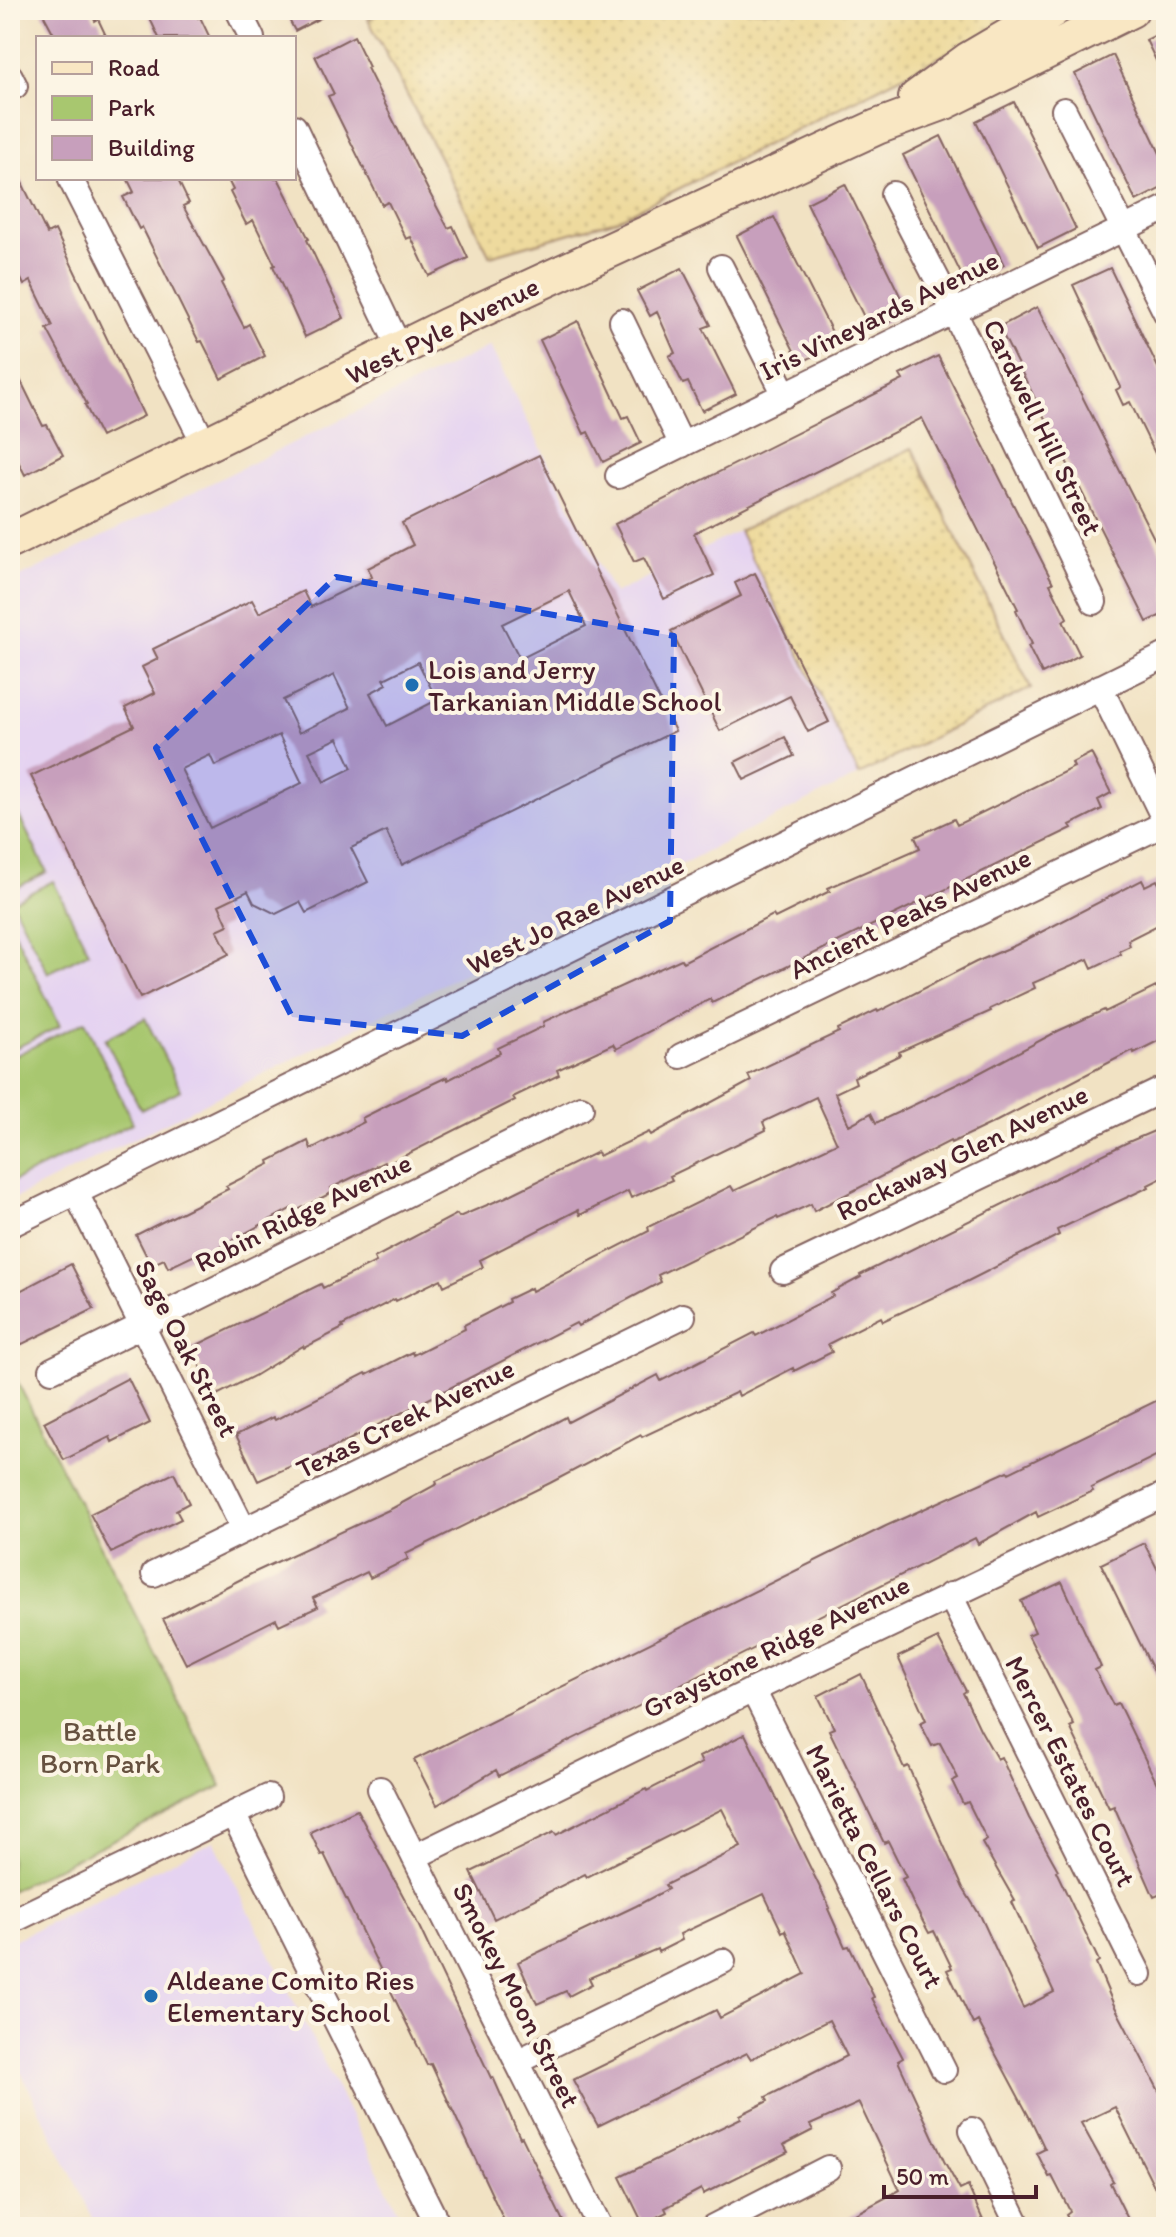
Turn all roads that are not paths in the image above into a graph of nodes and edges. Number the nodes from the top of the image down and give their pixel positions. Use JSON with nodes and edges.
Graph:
{"nodes":[{"id":1,"x":238,"y":10,"type":"edge"},
{"id":2,"x":1053,"y":10,"type":"edge"},
{"id":3,"x":1131,"y":10,"type":"edge"},
{"id":4,"x":251,"y":36,"type":"edge"},
{"id":5,"x":1064,"y":110,"type":"dead end"},
{"id":6,"x":877,"y":127,"type":"junction"},
{"id":7,"x":296,"y":131,"type":"edge"},
{"id":8,"x":71,"y":180,"type":"edge"},
{"id":9,"x":893,"y":194,"type":"dead end"},
{"id":10,"x":1166,"y":208,"type":"edge"},
{"id":11,"x":1124,"y":229,"type":"junction"},
{"id":12,"x":721,"y":267,"type":"dead end"},
{"id":13,"x":954,"y":312,"type":"junction"},
{"id":14,"x":1166,"y":313,"type":"edge"},
{"id":15,"x":622,"y":321,"type":"dead end"},
{"id":16,"x":400,"y":349,"type":"junction"},
{"id":17,"x":785,"y":395,"type":"junction"},
{"id":18,"x":205,"y":445,"type":"junction"},
{"id":19,"x":682,"y":445,"type":"junction"},
{"id":20,"x":618,"y":476,"type":"dead end"},
{"id":21,"x":10,"y":541,"type":"edge"},
{"id":22,"x":1094,"y":602,"type":"dead end"},
{"id":23,"x":1166,"y":655,"type":"edge"},
{"id":24,"x":1100,"y":687,"type":"junction"},
{"id":25,"x":1166,"y":823,"type":"edge"},
{"id":26,"x":681,"y":1056,"type":"dead end"},
{"id":27,"x":1166,"y":1088,"type":"edge"},
{"id":28,"x":581,"y":1108,"type":"dead end"},
{"id":29,"x":76,"y":1193,"type":"junction"},
{"id":30,"x":10,"y":1225,"type":"edge"},
{"id":31,"x":783,"y":1271,"type":"dead end"},
{"id":32,"x":683,"y":1316,"type":"dead end"},
{"id":33,"x":141,"y":1325,"type":"junction"},
{"id":34,"x":52,"y":1370,"type":"dead end"},
{"id":35,"x":1163,"y":1504,"type":"edge"},
{"id":36,"x":244,"y":1530,"type":"junction"},
{"id":37,"x":154,"y":1574,"type":"dead end"},
{"id":38,"x":950,"y":1595,"type":"junction"},
{"id":39,"x":753,"y":1690,"type":"junction"},
{"id":40,"x":380,"y":1789,"type":"dead end"},
{"id":41,"x":268,"y":1797,"type":"dead end"},
{"id":42,"x":233,"y":1814,"type":"junction"},
{"id":43,"x":414,"y":1857,"type":"junction"},
{"id":44,"x":10,"y":1922,"type":"edge"},
{"id":45,"x":723,"y":1961,"type":"dead end"},
{"id":46,"x":1139,"y":1974,"type":"dead end"},
{"id":47,"x":517,"y":2062,"type":"junction"},
{"id":48,"x":944,"y":2070,"type":"dead end"},
{"id":49,"x":972,"y":2130,"type":"dead end"},
{"id":50,"x":828,"y":2168,"type":"dead end"},
{"id":51,"x":439,"y":2227,"type":"edge"},
{"id":52,"x":600,"y":2227,"type":"edge"},
{"id":53,"x":713,"y":2227,"type":"edge"},
{"id":54,"x":1019,"y":2227,"type":"edge"}],
"edges":[{"from":1,"to":4,"type":"street"},
{"from":2,"to":6,"type":"street","name":"West Pyle Avenue"},
{"from":3,"to":6,"type":"street","name":"West Pyle Avenue"},
{"from":5,"to":11,"type":"street"},
{"from":6,"to":16,"type":"street","name":"West Pyle Avenue"},
{"from":7,"to":16,"type":"street"},
{"from":8,"to":18,"type":"street"},
{"from":9,"to":13,"type":"street","name":"Cardwell Hill Street"},
{"from":10,"to":11,"type":"street","name":"Iris Vineyards Avenue"},
{"from":11,"to":13,"type":"street","name":"Iris Vineyards Avenue"},
{"from":11,"to":14,"type":"street"},
{"from":12,"to":17,"type":"street"},
{"from":13,"to":17,"type":"street","name":"Iris Vineyards Avenue"},
{"from":13,"to":22,"type":"street","name":"Cardwell Hill Street"},
{"from":15,"to":19,"type":"street"},
{"from":16,"to":18,"type":"street","name":"West Pyle Avenue"},
{"from":17,"to":19,"type":"street","name":"Iris Vineyards Avenue"},
{"from":18,"to":21,"type":"street","name":"West Pyle Avenue"},
{"from":19,"to":20,"type":"street","name":"Iris Vineyards Avenue"},
{"from":23,"to":24,"type":"street","name":"West Jo Rae Avenue"},
{"from":24,"to":25,"type":"street"},
{"from":24,"to":29,"type":"street","name":"West Jo Rae Avenue"},
{"from":25,"to":26,"type":"street","name":"Ancient Peaks Avenue"},
{"from":27,"to":31,"type":"street","name":"Rockaway Glen Avenue"},
{"from":28,"to":33,"type":"street","name":"Robin Ridge Avenue"},
{"from":29,"to":30,"type":"street","name":"West Jo Rae Avenue"},
{"from":29,"to":33,"type":"street","name":"Sage Oak Street"},
{"from":32,"to":36,"type":"street","name":"Texas Creek Avenue"},
{"from":33,"to":34,"type":"street","name":"Robin Ridge Avenue"},
{"from":33,"to":36,"type":"street","name":"Sage Oak Street"},
{"from":35,"to":38,"type":"street","name":"Graystone Ridge Avenue"},
{"from":36,"to":37,"type":"street","name":"Texas Creek Avenue"},
{"from":38,"to":39,"type":"street","name":"Graystone Ridge Avenue"},
{"from":38,"to":46,"type":"street","name":"Mercer Estates Court"},
{"from":39,"to":43,"type":"street","name":"Graystone Ridge Avenue"},
{"from":39,"to":48,"type":"street","name":"Marietta Cellars Court"},
{"from":40,"to":43,"type":"street","name":"Smokey Moon Street"},
{"from":41,"to":42,"type":"street"},
{"from":42,"to":44,"type":"street"},
{"from":42,"to":51,"type":"street"},
{"from":43,"to":47,"type":"street","name":"Smokey Moon Street"},
{"from":45,"to":47,"type":"street"},
{"from":47,"to":52,"type":"street","name":"Smokey Moon Street"},
{"from":49,"to":54,"type":"street"},
{"from":50,"to":53,"type":"street"}]}
